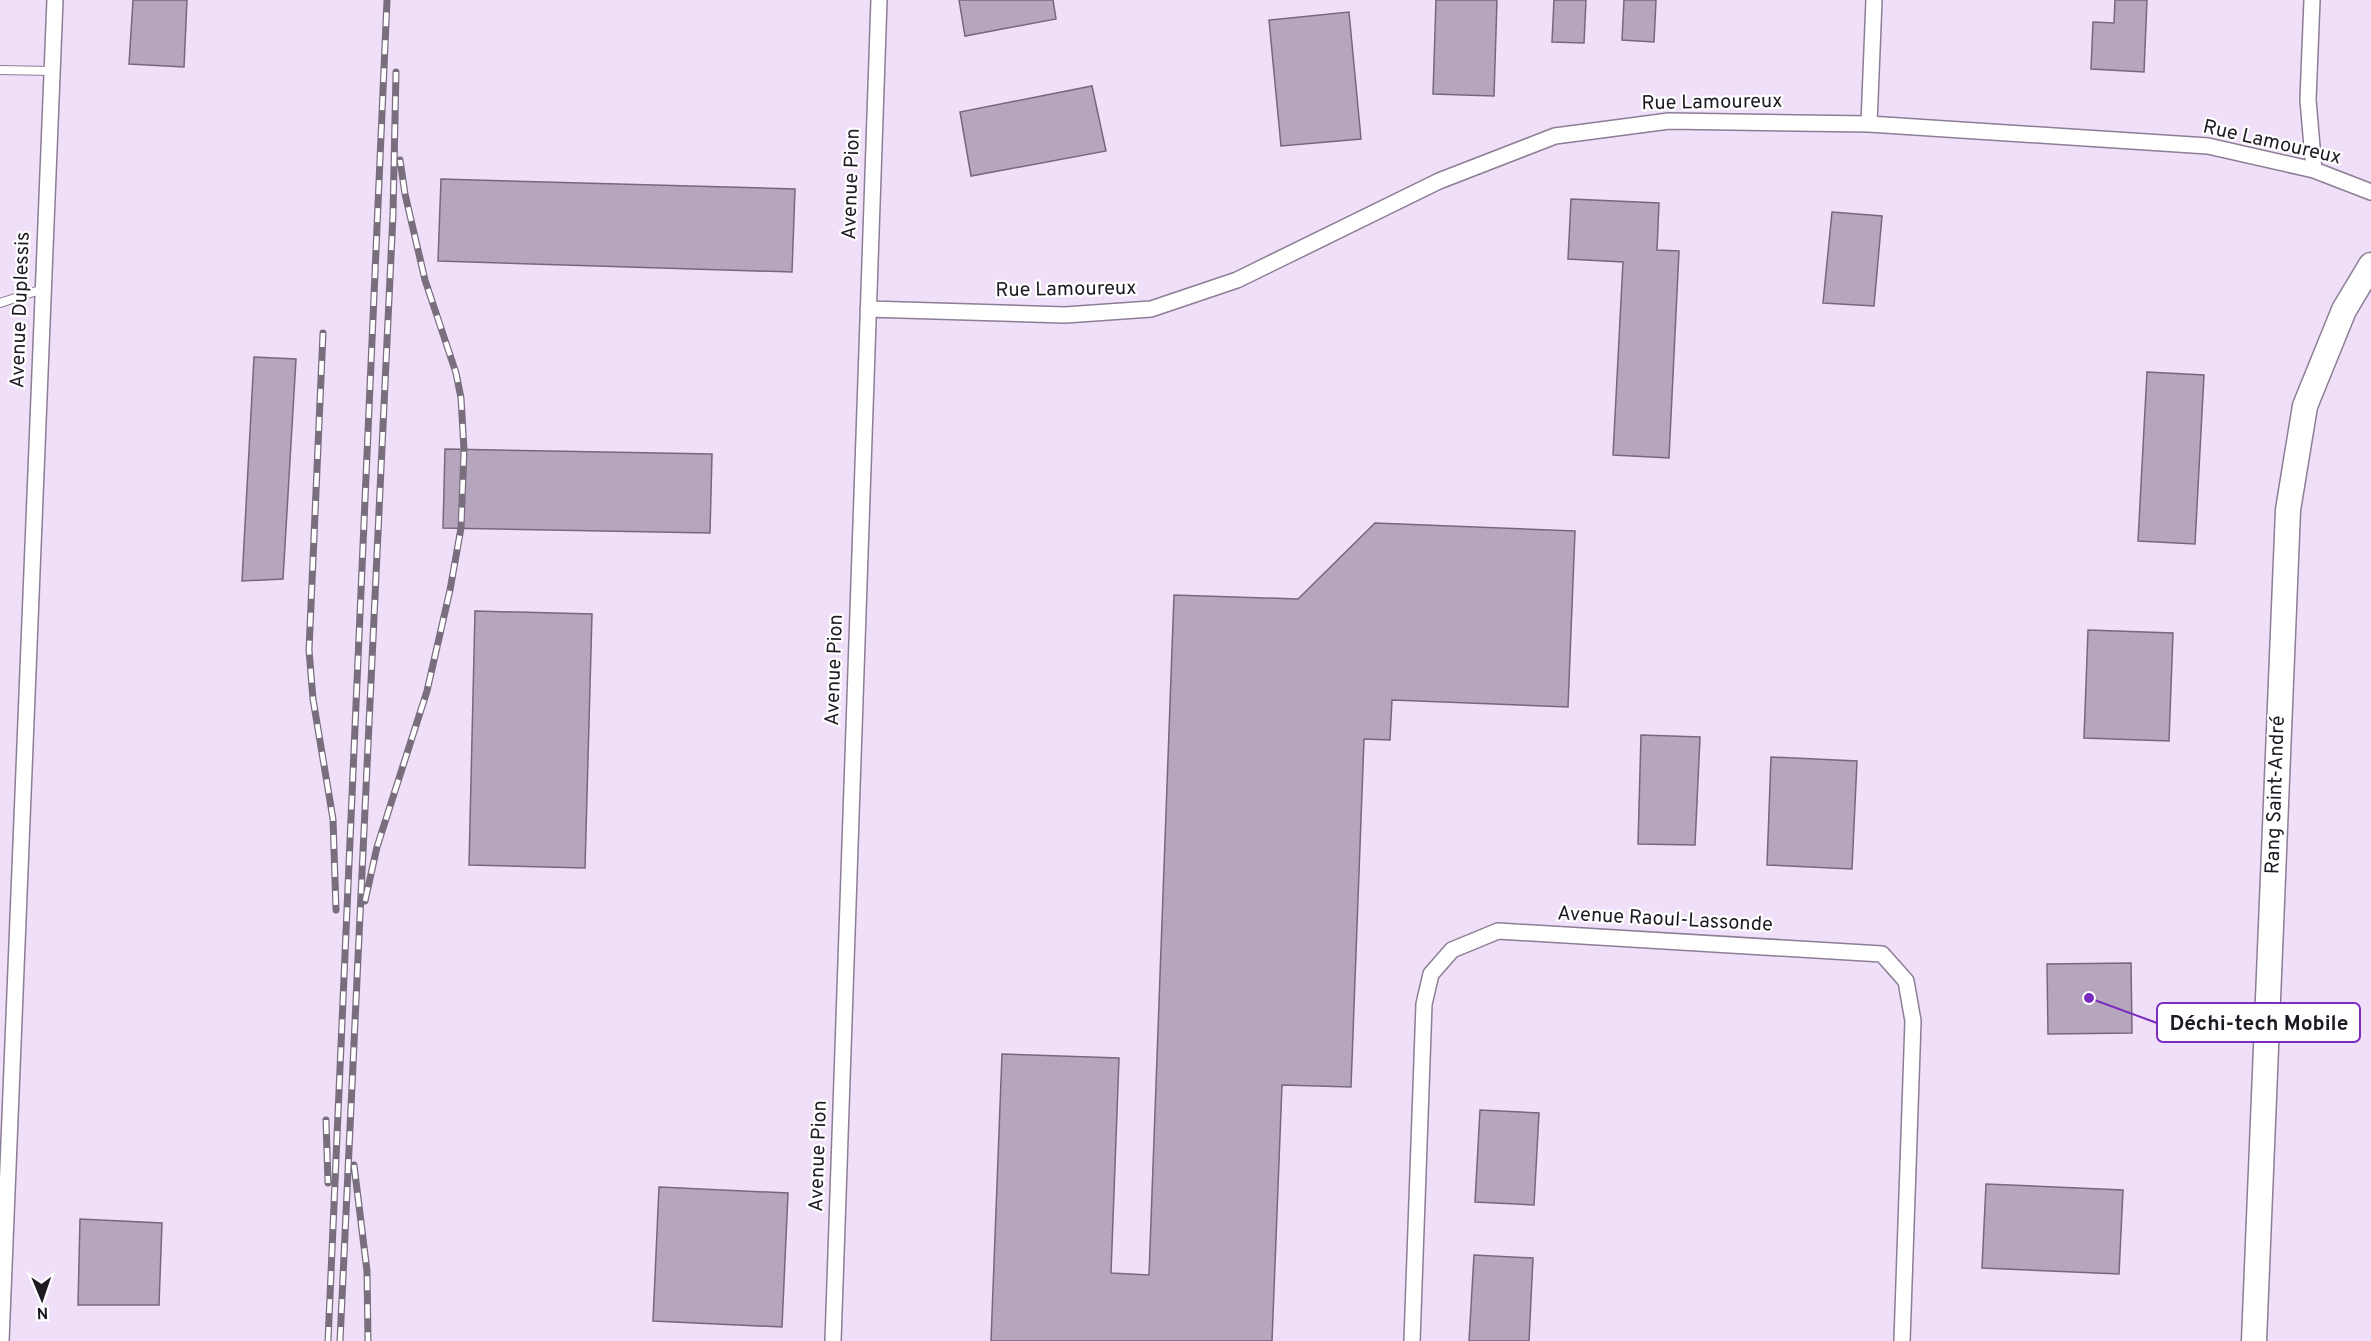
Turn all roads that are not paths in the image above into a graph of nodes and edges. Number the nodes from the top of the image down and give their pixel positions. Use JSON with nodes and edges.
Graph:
{"nodes":[{"id":1,"x":55,"y":0,"type":"edge"},
{"id":2,"x":879,"y":0,"type":"edge"},
{"id":3,"x":1874,"y":0,"type":"edge"},
{"id":4,"x":2312,"y":0,"type":"edge"},
{"id":5,"x":0,"y":70,"type":"edge"},
{"id":6,"x":51,"y":71,"type":"junction"},
{"id":7,"x":1869,"y":124,"type":"junction"},
{"id":8,"x":2314,"y":170,"type":"junction"},
{"id":9,"x":2371,"y":192,"type":"edge"},
{"id":10,"x":2371,"y":265,"type":"edge"},
{"id":11,"x":43,"y":289,"type":"junction"},
{"id":12,"x":0,"y":303,"type":"edge"},
{"id":13,"x":868,"y":309,"type":"junction"},
{"id":14,"x":1,"y":1341,"type":"edge"},
{"id":15,"x":833,"y":1341,"type":"edge"},
{"id":16,"x":1412,"y":1341,"type":"edge"},
{"id":17,"x":1902,"y":1341,"type":"edge"},
{"id":18,"x":2254,"y":1341,"type":"edge"}],
"edges":[{"from":1,"to":6,"type":"street","name":"Avenue Duplessis"},
{"from":2,"to":13,"type":"street","name":"Avenue Pion"},
{"from":3,"to":7,"type":"street"},
{"from":4,"to":8,"type":"street"},
{"from":5,"to":6,"type":"lane"},
{"from":6,"to":11,"type":"street","name":"Avenue Duplessis"},
{"from":7,"to":8,"type":"street","name":"Rue Lamoureux"},
{"from":7,"to":13,"type":"street","name":"Rue Lamoureux"},
{"from":8,"to":9,"type":"street","name":"Rue Lamoureux"},
{"from":10,"to":18,"type":"main road","name":"Rang Saint-André"},
{"from":11,"to":12,"type":"lane"},
{"from":11,"to":14,"type":"street","name":"Avenue Duplessis"},
{"from":13,"to":15,"type":"street","name":"Avenue Pion"},
{"from":16,"to":17,"type":"street","name":"Avenue Raoul-Lassonde"}]}
